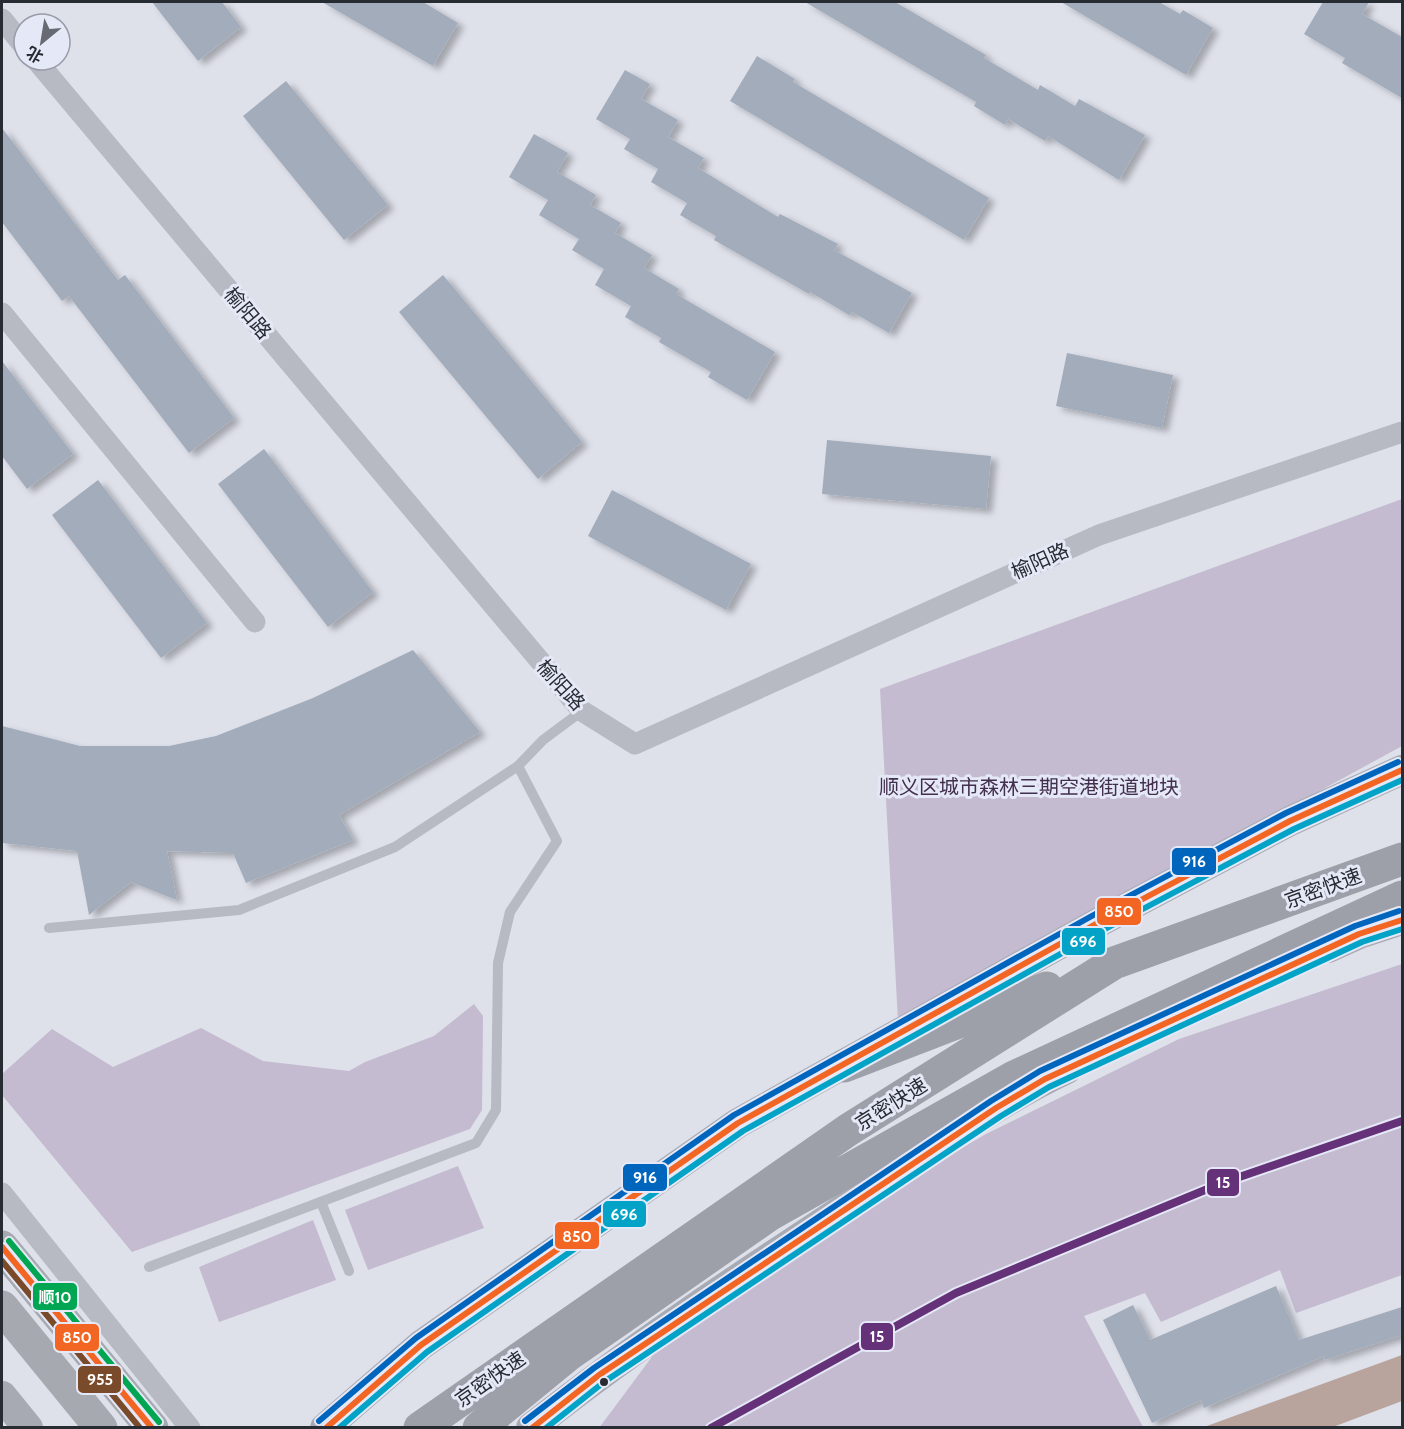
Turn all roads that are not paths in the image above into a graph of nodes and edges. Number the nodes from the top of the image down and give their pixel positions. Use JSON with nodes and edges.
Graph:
{"nodes":[{"id":1,"x":2,"y":20,"type":"edge"},
{"id":2,"x":12,"y":32,"type":"edge"},
{"id":3,"x":46,"y":72,"type":"edge"},
{"id":4,"x":2,"y":313,"type":"edge"},
{"id":5,"x":1402,"y":432,"type":"edge"},
{"id":6,"x":255,"y":622,"type":"dead end"},
{"id":7,"x":582,"y":711,"type":"junction"},
{"id":8,"x":518,"y":766,"type":"junction"},
{"id":9,"x":1402,"y":770,"type":"edge"},
{"id":10,"x":1402,"y":859,"type":"edge"},
{"id":11,"x":1402,"y":897,"type":"edge"},
{"id":12,"x":1402,"y":920,"type":"edge"},
{"id":13,"x":49,"y":928,"type":"dead end"},
{"id":14,"x":1114,"y":963,"type":"junction"},
{"id":15,"x":1075,"y":1048,"type":"junction"},
{"id":16,"x":844,"y":1066,"type":"junction"},
{"id":17,"x":1045,"y":1079,"type":"junction"},
{"id":18,"x":2,"y":1193,"type":"edge"},
{"id":19,"x":321,"y":1202,"type":"junction"},
{"id":20,"x":2,"y":1247,"type":"edge"},
{"id":21,"x":149,"y":1267,"type":"dead end"},
{"id":22,"x":349,"y":1271,"type":"dead end"},
{"id":23,"x":2,"y":1307,"type":"edge"},
{"id":24,"x":2,"y":1395,"type":"edge"},
{"id":25,"x":28,"y":1428,"type":"edge"},
{"id":26,"x":101,"y":1428,"type":"edge"},
{"id":27,"x":152,"y":1428,"type":"edge"},
{"id":28,"x":190,"y":1428,"type":"edge"},
{"id":29,"x":325,"y":1428,"type":"edge"},
{"id":30,"x":420,"y":1428,"type":"edge"},
{"id":31,"x":479,"y":1428,"type":"edge"},
{"id":32,"x":531,"y":1428,"type":"edge"}],
"edges":[{"from":1,"to":2,"type":"street"},
{"from":3,"to":7,"type":"street","name":"榆阳路"},
{"from":4,"to":6,"type":"street"},
{"from":5,"to":7,"type":"street","name":"榆阳路"},
{"from":7,"to":8,"type":"lane"},
{"from":8,"to":13,"type":"lane"},
{"from":8,"to":19,"type":"lane"},
{"from":9,"to":16,"type":"main road"},
{"from":10,"to":14,"type":"highway","name":"京密快速"},
{"from":11,"to":15,"type":"highway","name":"京密快速"},
{"from":12,"to":17,"type":"main road"},
{"from":14,"to":16,"type":"highway"},
{"from":14,"to":30,"type":"highway","name":"京密快速"},
{"from":15,"to":17,"type":"highway"},
{"from":15,"to":31,"type":"highway","name":"京密快速"},
{"from":16,"to":29,"type":"main road"},
{"from":17,"to":32,"type":"main road"},
{"from":18,"to":28,"type":"street"},
{"from":19,"to":21,"type":"lane"},
{"from":19,"to":22,"type":"lane"},
{"from":20,"to":27,"type":"main road"},
{"from":23,"to":26,"type":"main road"},
{"from":24,"to":25,"type":"main road"}]}
